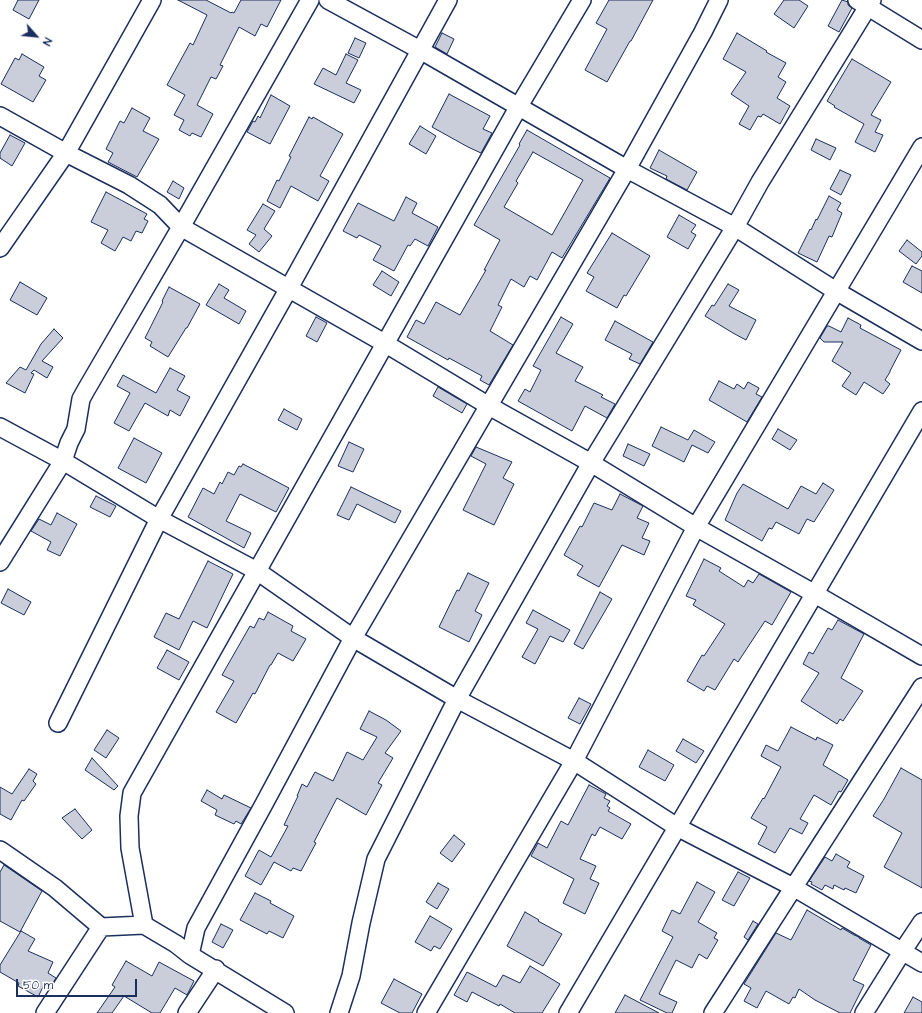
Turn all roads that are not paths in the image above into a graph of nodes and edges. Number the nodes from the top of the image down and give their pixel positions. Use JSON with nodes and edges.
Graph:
{"nodes":[{"id":1,"x":152,"y":0,"type":"edge"},
{"id":2,"x":310,"y":0,"type":"edge"},
{"id":3,"x":328,"y":0,"type":"edge"},
{"id":4,"x":448,"y":0,"type":"edge"},
{"id":5,"x":582,"y":0,"type":"edge"},
{"id":6,"x":719,"y":0,"type":"edge"},
{"id":7,"x":865,"y":2,"type":"edge"},
{"id":8,"x":922,"y":40,"type":"edge"},
{"id":9,"x":420,"y":50,"type":"junction"},
{"id":10,"x":519,"y":106,"type":"junction"},
{"id":11,"x":0,"y":116,"type":"edge"},
{"id":12,"x":922,"y":147,"type":"edge"},
{"id":13,"x":66,"y":153,"type":"junction"},
{"id":14,"x":627,"y":169,"type":"junction"},
{"id":15,"x":181,"y":227,"type":"junction"},
{"id":16,"x":735,"y":227,"type":"junction"},
{"id":17,"x":0,"y":248,"type":"edge"},
{"id":18,"x":289,"y":288,"type":"junction"},
{"id":19,"x":836,"y":291,"type":"junction"},
{"id":20,"x":922,"y":341,"type":"edge"},
{"id":21,"x":386,"y":344,"type":"junction"},
{"id":22,"x":488,"y":406,"type":"junction"},
{"id":23,"x":922,"y":411,"type":"edge"},
{"id":24,"x":0,"y":427,"type":"edge"},
{"id":25,"x":63,"y":461,"type":"junction"},
{"id":26,"x":591,"y":463,"type":"junction"},
{"id":27,"x":159,"y":519,"type":"junction"},
{"id":28,"x":696,"y":527,"type":"junction"},
{"id":29,"x":0,"y":562,"type":"edge"},
{"id":30,"x":256,"y":572,"type":"junction"},
{"id":31,"x":815,"y":594,"type":"junction"},
{"id":32,"x":353,"y":638,"type":"junction"},
{"id":33,"x":922,"y":656,"type":"edge"},
{"id":34,"x":922,"y":687,"type":"edge"},
{"id":35,"x":457,"y":699,"type":"junction"},
{"id":36,"x":58,"y":723,"type":"dead end"},
{"id":37,"x":574,"y":761,"type":"junction"},
{"id":38,"x":677,"y":827,"type":"junction"},
{"id":39,"x":1,"y":852,"type":"edge"},
{"id":40,"x":793,"y":887,"type":"junction"},
{"id":41,"x":922,"y":922,"type":"edge"},
{"id":42,"x":144,"y":926,"type":"junction"},
{"id":43,"x":101,"y":928,"type":"junction"},
{"id":44,"x":902,"y":952,"type":"junction"},
{"id":45,"x":190,"y":955,"type":"junction"},
{"id":46,"x":922,"y":963,"type":"edge"},
{"id":47,"x":216,"y":970,"type":"junction"},
{"id":48,"x":45,"y":1013,"type":"edge"},
{"id":49,"x":188,"y":1013,"type":"edge"},
{"id":50,"x":285,"y":1013,"type":"edge"},
{"id":51,"x":339,"y":1013,"type":"edge"},
{"id":52,"x":426,"y":1013,"type":"edge"},
{"id":53,"x":568,"y":1013,"type":"edge"},
{"id":54,"x":713,"y":1013,"type":"edge"},
{"id":55,"x":864,"y":1013,"type":"edge"}],
"edges":[{"from":1,"to":13,"type":"street"},
{"from":2,"to":15,"type":"street"},
{"from":3,"to":9,"type":"street"},
{"from":4,"to":9,"type":"street"},
{"from":5,"to":10,"type":"street"},
{"from":6,"to":14,"type":"street"},
{"from":7,"to":8,"type":"street"},
{"from":7,"to":16,"type":"street"},
{"from":9,"to":10,"type":"street"},
{"from":9,"to":18,"type":"street"},
{"from":10,"to":14,"type":"street"},
{"from":10,"to":21,"type":"street"},
{"from":11,"to":13,"type":"street"},
{"from":12,"to":19,"type":"street"},
{"from":13,"to":15,"type":"street"},
{"from":13,"to":17,"type":"street"},
{"from":14,"to":16,"type":"street"},
{"from":14,"to":22,"type":"street"},
{"from":15,"to":18,"type":"street"},
{"from":15,"to":25,"type":"street"},
{"from":16,"to":19,"type":"street"},
{"from":16,"to":26,"type":"street"},
{"from":18,"to":21,"type":"street"},
{"from":18,"to":27,"type":"street"},
{"from":19,"to":20,"type":"street"},
{"from":19,"to":28,"type":"street"},
{"from":21,"to":22,"type":"street"},
{"from":21,"to":30,"type":"street"},
{"from":22,"to":26,"type":"street"},
{"from":22,"to":32,"type":"street"},
{"from":23,"to":31,"type":"street"},
{"from":24,"to":25,"type":"street"},
{"from":25,"to":27,"type":"street"},
{"from":25,"to":29,"type":"street"},
{"from":26,"to":28,"type":"street"},
{"from":26,"to":35,"type":"street"},
{"from":27,"to":30,"type":"street"},
{"from":27,"to":36,"type":"street"},
{"from":28,"to":31,"type":"street"},
{"from":28,"to":37,"type":"street"},
{"from":30,"to":32,"type":"street"},
{"from":30,"to":42,"type":"street"},
{"from":31,"to":33,"type":"street"},
{"from":31,"to":38,"type":"street"},
{"from":32,"to":35,"type":"street"},
{"from":32,"to":45,"type":"street"},
{"from":34,"to":40,"type":"street"},
{"from":35,"to":37,"type":"street"},
{"from":35,"to":51,"type":"street"},
{"from":37,"to":38,"type":"street"},
{"from":37,"to":52,"type":"street"},
{"from":38,"to":40,"type":"street"},
{"from":38,"to":53,"type":"street"},
{"from":39,"to":43,"type":"street"},
{"from":40,"to":44,"type":"street"},
{"from":40,"to":54,"type":"street"},
{"from":41,"to":44,"type":"street"},
{"from":42,"to":43,"type":"street"},
{"from":42,"to":45,"type":"street"},
{"from":43,"to":48,"type":"street"},
{"from":44,"to":46,"type":"street"},
{"from":44,"to":55,"type":"street"},
{"from":45,"to":47,"type":"street"},
{"from":47,"to":49,"type":"street"},
{"from":47,"to":50,"type":"street"}]}
